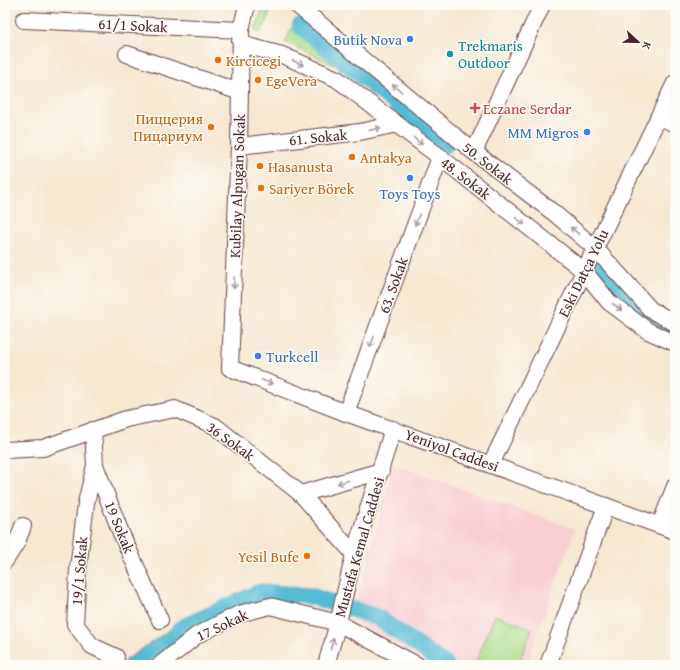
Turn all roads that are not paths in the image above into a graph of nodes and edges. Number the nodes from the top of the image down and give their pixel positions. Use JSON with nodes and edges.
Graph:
{"nodes":[{"id":1,"x":247,"y":5,"type":"edge"},
{"id":2,"x":297,"y":5,"type":"edge"},
{"id":3,"x":542,"y":5,"type":"edge"},
{"id":4,"x":24,"y":20,"type":"dead end"},
{"id":5,"x":240,"y":35,"type":"junction"},
{"id":6,"x":127,"y":54,"type":"dead end"},
{"id":7,"x":675,"y":83,"type":"edge"},
{"id":8,"x":240,"y":92,"type":"junction"},
{"id":9,"x":659,"y":116,"type":"junction"},
{"id":10,"x":397,"y":124,"type":"junction"},
{"id":11,"x":675,"y":124,"type":"edge"},
{"id":12,"x":239,"y":146,"type":"junction"},
{"id":13,"x":474,"y":152,"type":"junction"},
{"id":14,"x":440,"y":157,"type":"junction"},
{"id":15,"x":595,"y":248,"type":"junction"},
{"id":16,"x":584,"y":271,"type":"junction"},
{"id":17,"x":675,"y":323,"type":"edge"},
{"id":18,"x":675,"y":343,"type":"edge"},
{"id":19,"x":230,"y":368,"type":"joint"},
{"id":20,"x":346,"y":412,"type":"junction"},
{"id":21,"x":393,"y":429,"type":"junction"},
{"id":22,"x":93,"y":430,"type":"junction"},
{"id":23,"x":5,"y":450,"type":"edge"},
{"id":24,"x":490,"y":464,"type":"junction"},
{"id":25,"x":95,"y":465,"type":"junction"},
{"id":26,"x":381,"y":471,"type":"junction"},
{"id":27,"x":675,"y":486,"type":"edge"},
{"id":28,"x":301,"y":494,"type":"junction"},
{"id":29,"x":606,"y":506,"type":"junction"},
{"id":30,"x":660,"y":525,"type":"junction"},
{"id":31,"x":23,"y":526,"type":"dead end"},
{"id":32,"x":675,"y":530,"type":"edge"},
{"id":33,"x":354,"y":554,"type":"junction"},
{"id":34,"x":5,"y":561,"type":"edge"},
{"id":35,"x":160,"y":620,"type":"dead end"},
{"id":36,"x":338,"y":623,"type":"junction"},
{"id":37,"x":116,"y":657,"type":"dead end"},
{"id":38,"x":160,"y":665,"type":"edge"},
{"id":39,"x":326,"y":665,"type":"edge"},
{"id":40,"x":417,"y":665,"type":"edge"},
{"id":41,"x":548,"y":665,"type":"edge"}],
"edges":[{"from":1,"to":5,"type":"street","name":"Kubilay Alpugan Sokak"},
{"from":13,"to":2,"type":"street","name":"50. Sokak","one_way":true},
{"from":3,"to":13,"type":"street"},
{"from":4,"to":5,"type":"street","name":"61/1 Sokak"},
{"from":5,"to":8,"type":"street","name":"Kubilay Alpugan Sokak"},
{"from":5,"to":10,"type":"street","name":"48. Sokak","one_way":true},
{"from":6,"to":8,"type":"street"},
{"from":7,"to":9,"type":"street","name":"Eski Datça Yolu"},
{"from":8,"to":12,"type":"street","name":"Kubilay Alpugan Sokak"},
{"from":9,"to":11,"type":"street"},
{"from":9,"to":15,"type":"street","name":"Eski Datça Yolu"},
{"from":12,"to":10,"type":"street","name":"61. Sokak","one_way":true},
{"from":10,"to":14,"type":"street","name":"48. Sokak","one_way":true},
{"from":12,"to":19,"type":"street","name":"Kubilay Alpugan Sokak","one_way":true},
{"from":15,"to":13,"type":"street","name":"50. Sokak","one_way":true},
{"from":14,"to":16,"type":"street","name":"48. Sokak","one_way":true},
{"from":14,"to":20,"type":"street","name":"63. Sokak","one_way":true},
{"from":15,"to":16,"type":"street","name":"Eski Datça Yolu"},
{"from":15,"to":17,"type":"street","name":"50. Sokak"},
{"from":16,"to":18,"type":"street","name":"48. Sokak","one_way":true},
{"from":16,"to":24,"type":"street","name":"Eski Datça Yolu"},
{"from":19,"to":20,"type":"street","name":"Yeniyol Caddesi","one_way":true},
{"from":20,"to":21,"type":"street","name":"Yeniyol Caddesi"},
{"from":21,"to":24,"type":"street","name":"Yeniyol Caddesi"},
{"from":21,"to":26,"type":"street","name":"Mustafa Kemal Caddesi"},
{"from":22,"to":23,"type":"street","name":"36 Sokak"},
{"from":22,"to":25,"type":"street","name":"19 Sokak"},
{"from":22,"to":28,"type":"street","name":"36 Sokak"},
{"from":24,"to":29,"type":"street","name":"Yeniyol Caddesi"},
{"from":25,"to":35,"type":"street","name":"19 Sokak"},
{"from":25,"to":37,"type":"street","name":"19/1 Sokak"},
{"from":26,"to":28,"type":"street","one_way":true},
{"from":26,"to":33,"type":"street","name":"Mustafa Kemal Caddesi"},
{"from":27,"to":30,"type":"street"},
{"from":28,"to":33,"type":"street","name":"36 Sokak"},
{"from":29,"to":30,"type":"street","name":"Yeniyol Caddesi"},
{"from":29,"to":41,"type":"street"},
{"from":30,"to":32,"type":"street","name":"Yeniyol Caddesi"},
{"from":31,"to":34,"type":"street"},
{"from":33,"to":36,"type":"street","name":"Mustafa Kemal Caddesi"},
{"from":36,"to":38,"type":"street","name":"17 Sokak"},
{"from":39,"to":36,"type":"street","name":"Mustafa Kemal Caddesi","one_way":true},
{"from":36,"to":40,"type":"street","name":"17 Sokak"}]}
